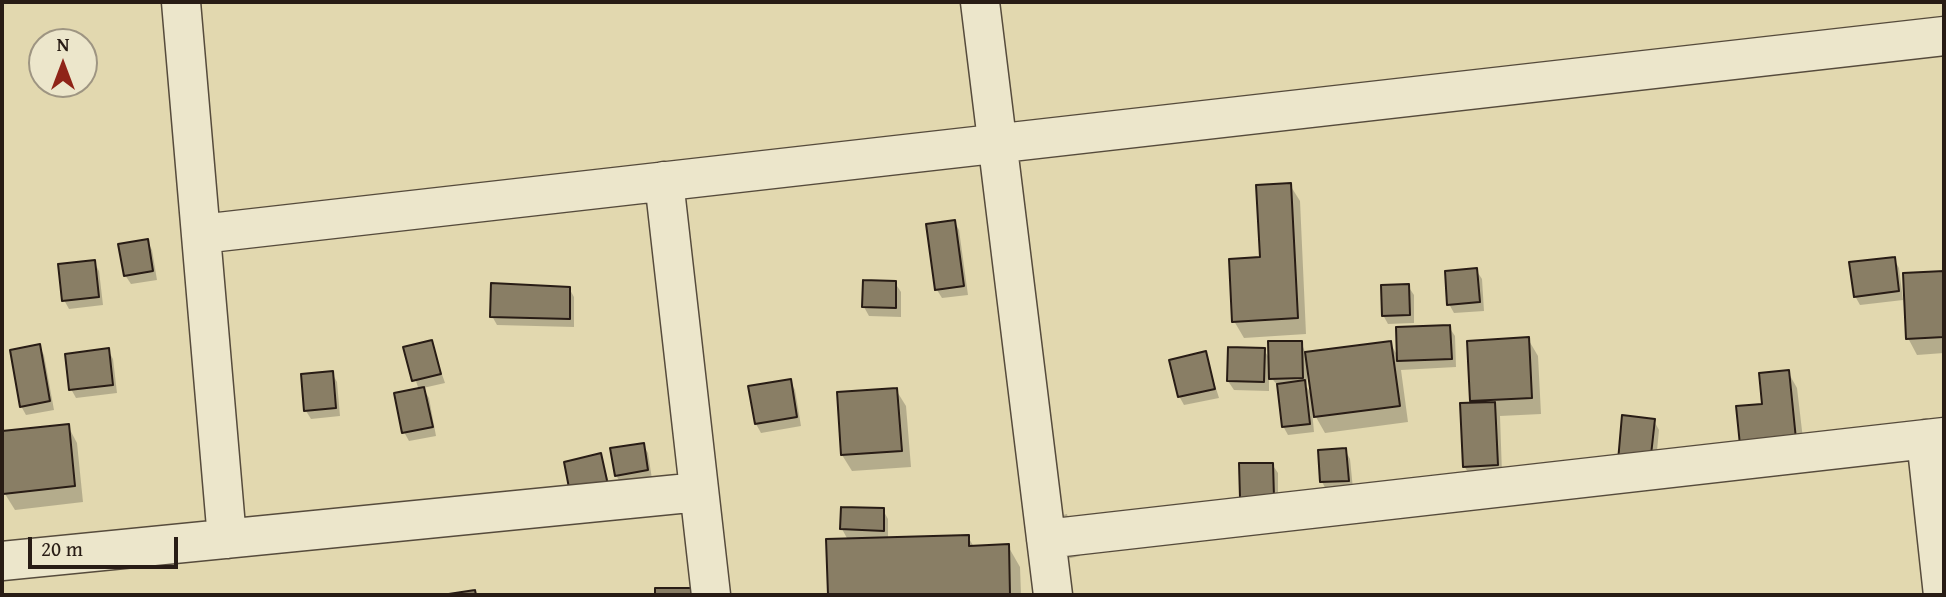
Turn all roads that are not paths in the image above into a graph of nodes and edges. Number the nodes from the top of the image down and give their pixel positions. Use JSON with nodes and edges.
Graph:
{"nodes":[{"id":1,"x":181,"y":2,"type":"edge"},
{"id":2,"x":980,"y":2,"type":"edge"},
{"id":3,"x":1944,"y":36,"type":"edge"},
{"id":4,"x":997,"y":144,"type":"junction"},
{"id":5,"x":664,"y":181,"type":"junction"},
{"id":6,"x":201,"y":234,"type":"junction"},
{"id":7,"x":1935,"y":438,"type":"edge"},
{"id":8,"x":699,"y":492,"type":"junction"},
{"id":9,"x":227,"y":539,"type":"junction"},
{"id":10,"x":1046,"y":539,"type":"junction"},
{"id":11,"x":2,"y":561,"type":"edge"},
{"id":12,"x":710,"y":595,"type":"edge"},
{"id":13,"x":1053,"y":595,"type":"edge"},
{"id":14,"x":1944,"y":595,"type":"edge"}],
"edges":[{"from":1,"to":6,"type":"street"},
{"from":2,"to":4,"type":"street"},
{"from":3,"to":4,"type":"street"},
{"from":4,"to":5,"type":"street"},
{"from":4,"to":10,"type":"street"},
{"from":5,"to":6,"type":"street"},
{"from":5,"to":8,"type":"street"},
{"from":6,"to":9,"type":"street"},
{"from":7,"to":10,"type":"street"},
{"from":7,"to":14,"type":"street"},
{"from":8,"to":9,"type":"street"},
{"from":8,"to":12,"type":"street"},
{"from":9,"to":11,"type":"street"},
{"from":10,"to":13,"type":"street"}]}
